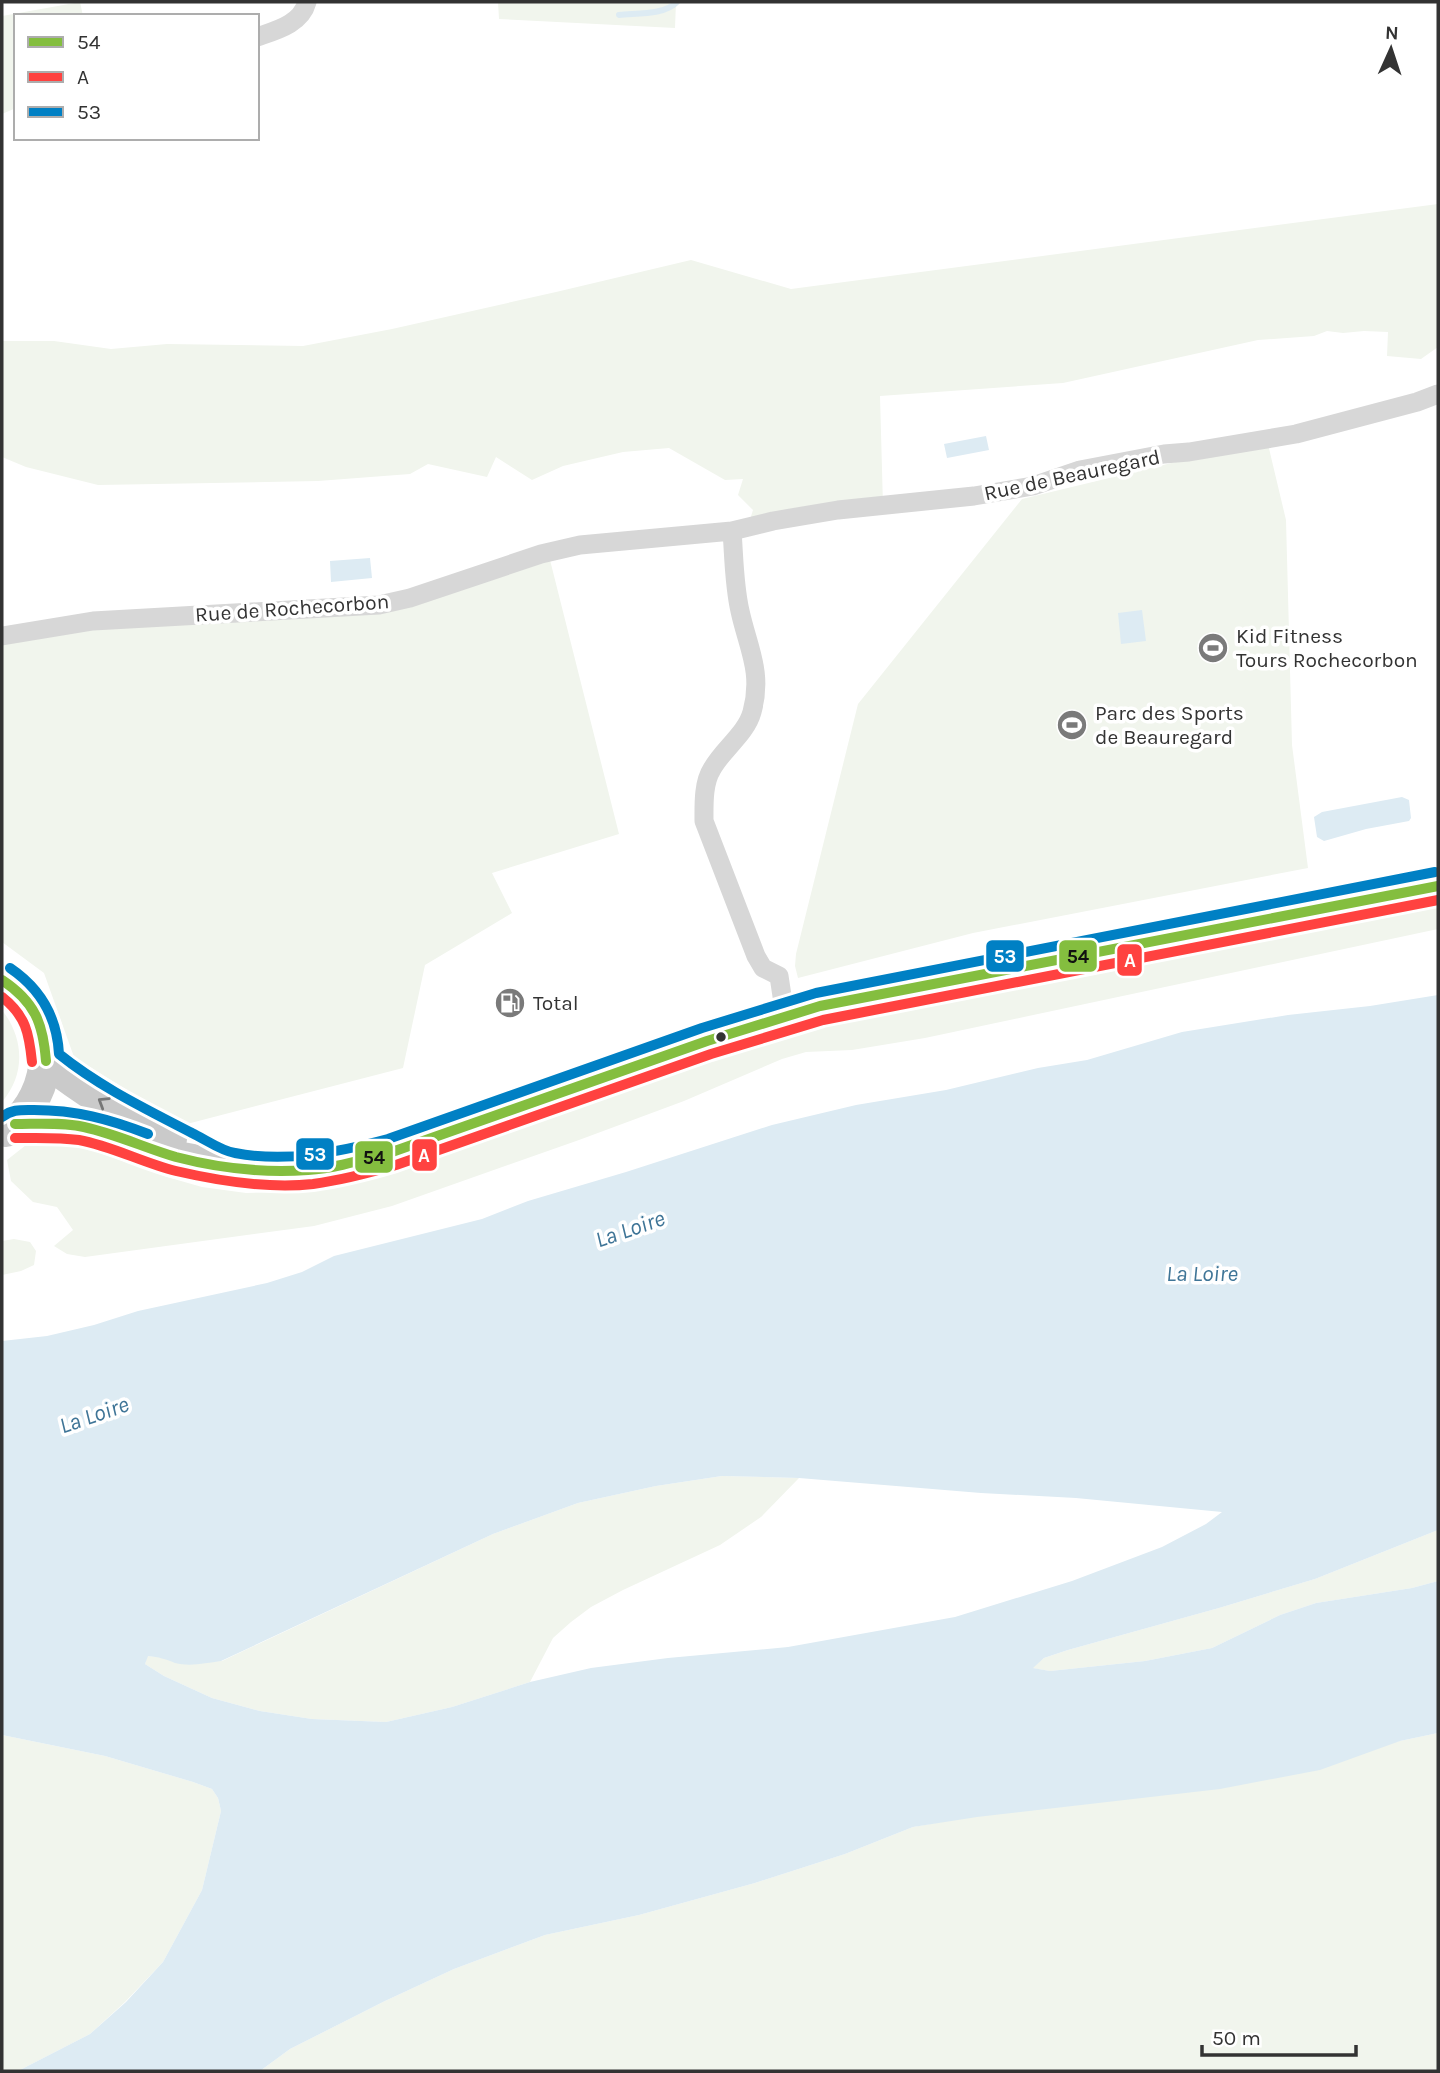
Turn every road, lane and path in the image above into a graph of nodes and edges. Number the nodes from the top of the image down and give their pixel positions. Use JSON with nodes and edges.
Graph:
{"nodes":[{"id":1,"x":307,"y":2,"type":"edge"},
{"id":2,"x":259,"y":36,"type":"edge"},
{"id":3,"x":1438,"y":394,"type":"edge"},
{"id":4,"x":737,"y":529,"type":"junction"},
{"id":5,"x":2,"y":636,"type":"edge"},
{"id":6,"x":1438,"y":886,"type":"edge"},
{"id":7,"x":2,"y":980,"type":"edge"},
{"id":8,"x":785,"y":1016,"type":"junction"},
{"id":9,"x":46,"y":1061,"type":"junction"},
{"id":10,"x":8,"y":1129,"type":"edge"},
{"id":11,"x":229,"y":1167,"type":"junction"}],
"edges":[{"from":1,"to":2,"type":"street"},
{"from":3,"to":4,"type":"street","name":"Rue de Beauregard"},
{"from":4,"to":5,"type":"street","name":"Rue de Rochecorbon"},
{"from":4,"to":8,"type":"street"},
{"from":6,"to":8,"type":"main road"},
{"from":7,"to":9,"type":"main road"},
{"from":8,"to":11,"type":"main road"},
{"from":9,"to":10,"type":"main road"},
{"from":11,"to":9,"type":"main road","one_way":true},
{"from":10,"to":11,"type":"main road"}]}
